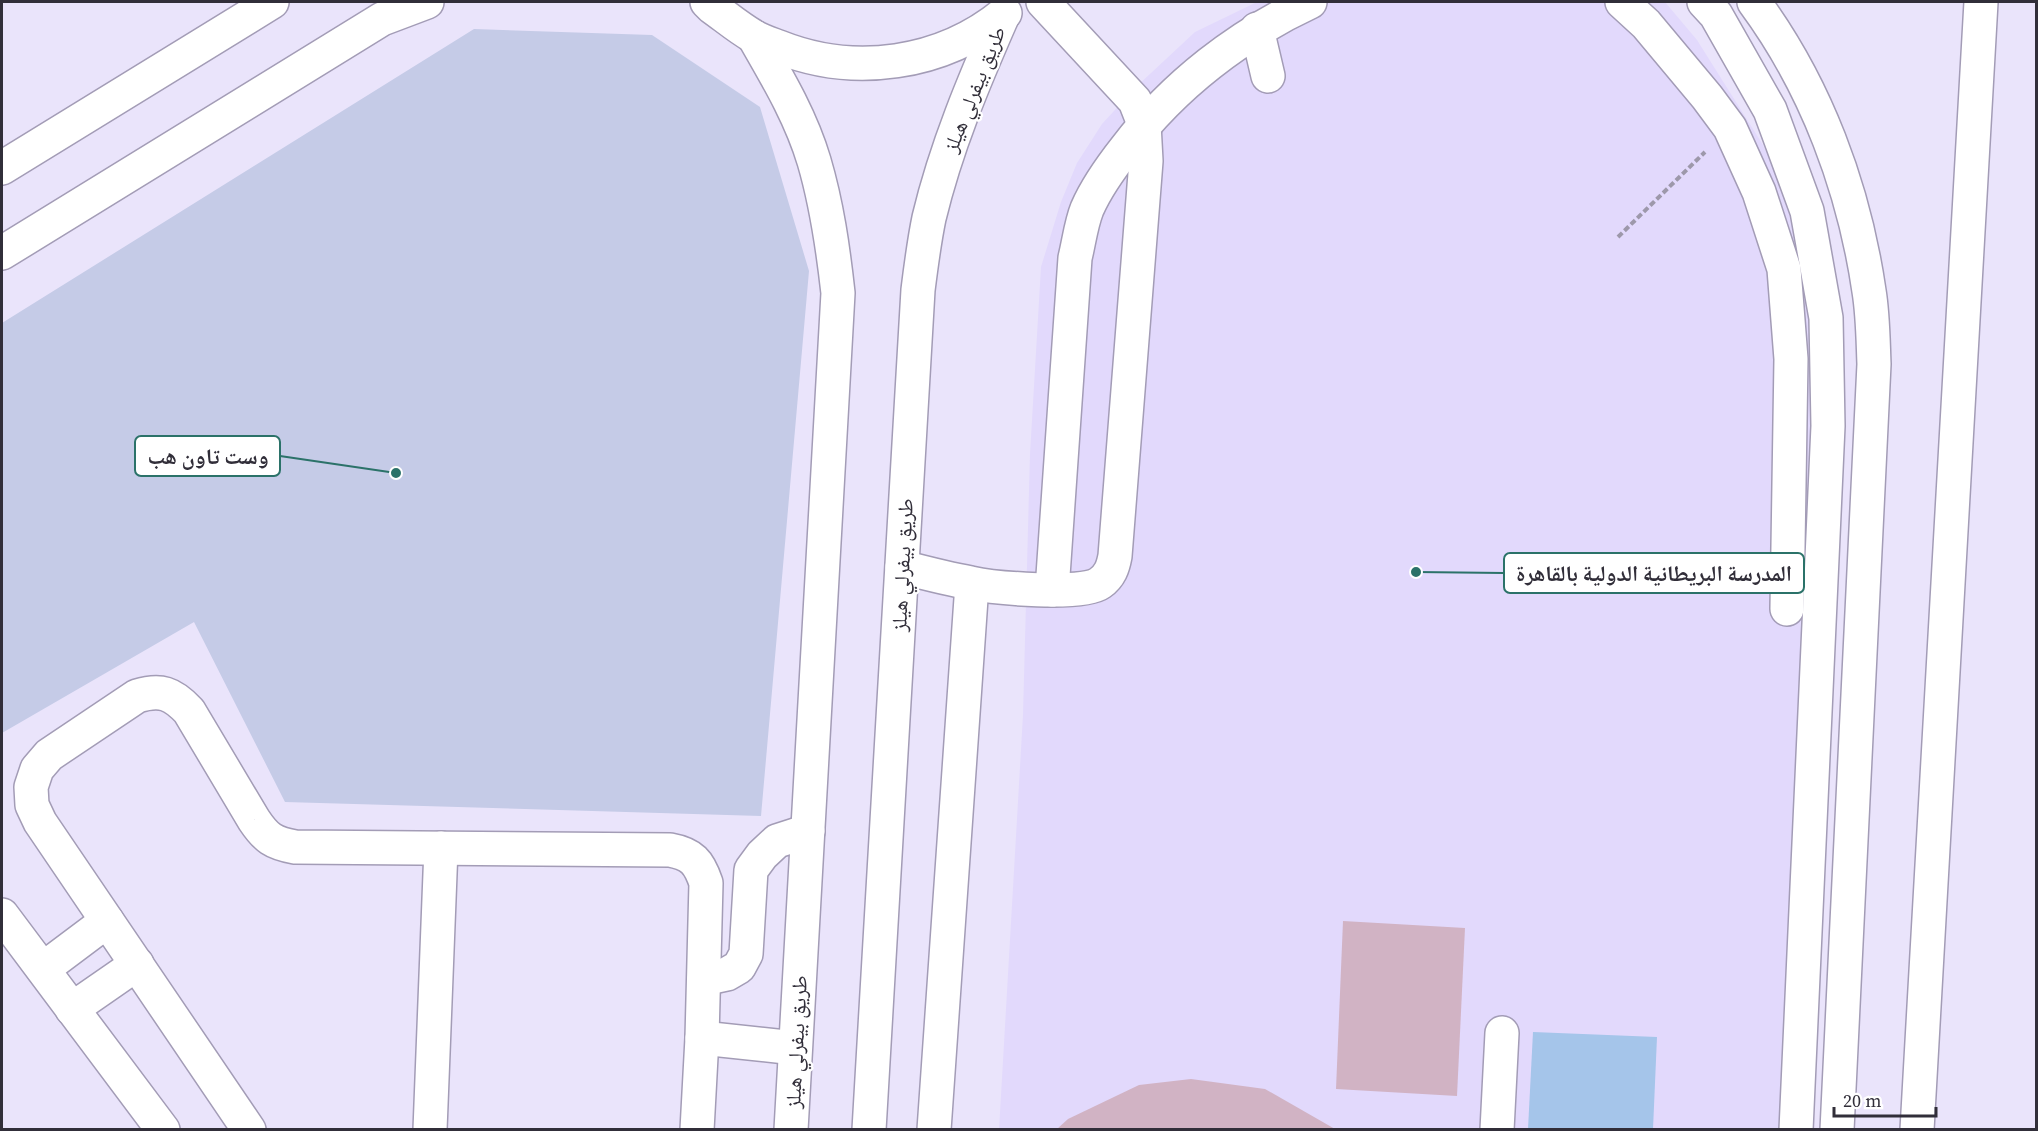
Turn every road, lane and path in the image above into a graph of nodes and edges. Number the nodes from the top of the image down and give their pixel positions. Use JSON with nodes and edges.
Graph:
{"nodes":[{"id":1,"x":272,"y":2,"type":"edge"},
{"id":2,"x":427,"y":2,"type":"edge"},
{"id":3,"x":707,"y":2,"type":"edge"},
{"id":4,"x":1042,"y":2,"type":"edge"},
{"id":5,"x":1310,"y":2,"type":"edge"},
{"id":6,"x":1622,"y":2,"type":"edge"},
{"id":7,"x":1704,"y":2,"type":"edge"},
{"id":8,"x":1754,"y":2,"type":"edge"},
{"id":9,"x":1981,"y":2,"type":"edge"},
{"id":10,"x":1010,"y":8,"type":"edge"},
{"id":11,"x":1257,"y":29,"type":"junction"},
{"id":12,"x":754,"y":37,"type":"junction"},
{"id":13,"x":1746,"y":68,"type":"junction"},
{"id":14,"x":1268,"y":76,"type":"dead end"},
{"id":15,"x":1707,"y":97,"type":"junction"},
{"id":16,"x":1144,"y":124,"type":"junction"},
{"id":17,"x":1730,"y":128,"type":"junction"},
{"id":18,"x":2,"y":168,"type":"edge"},
{"id":19,"x":1618,"y":237,"type":"dead end"},
{"id":20,"x":2,"y":253,"type":"edge"},
{"id":21,"x":902,"y":567,"type":"junction"},
{"id":22,"x":972,"y":584,"type":"junction"},
{"id":23,"x":1052,"y":590,"type":"junction"},
{"id":24,"x":1787,"y":609,"type":"dead end"},
{"id":25,"x":808,"y":831,"type":"junction"},
{"id":26,"x":441,"y":848,"type":"junction"},
{"id":27,"x":2,"y":915,"type":"edge"},
{"id":28,"x":107,"y":921,"type":"junction"},
{"id":29,"x":137,"y":964,"type":"junction"},
{"id":30,"x":43,"y":969,"type":"junction"},
{"id":31,"x":704,"y":979,"type":"junction"},
{"id":32,"x":72,"y":1008,"type":"junction"},
{"id":33,"x":1502,"y":1033,"type":"dead end"},
{"id":34,"x":702,"y":1038,"type":"junction"},
{"id":35,"x":795,"y":1048,"type":"junction"},
{"id":36,"x":163,"y":1130,"type":"edge"},
{"id":37,"x":249,"y":1130,"type":"edge"},
{"id":38,"x":430,"y":1130,"type":"edge"},
{"id":39,"x":696,"y":1130,"type":"edge"},
{"id":40,"x":791,"y":1130,"type":"edge"},
{"id":41,"x":869,"y":1130,"type":"edge"},
{"id":42,"x":934,"y":1130,"type":"edge"},
{"id":43,"x":1497,"y":1130,"type":"edge"},
{"id":44,"x":1796,"y":1130,"type":"edge"},
{"id":45,"x":1837,"y":1130,"type":"edge"},
{"id":46,"x":1917,"y":1130,"type":"edge"}],
"edges":[{"from":1,"to":18,"type":"street"},
{"from":2,"to":20,"type":"street"},
{"from":3,"to":12,"type":"street"},
{"from":4,"to":16,"type":"street"},
{"from":5,"to":11,"type":"street"},
{"from":6,"to":15,"type":"street"},
{"from":7,"to":13,"type":"street"},
{"from":8,"to":45,"type":"street"},
{"from":9,"to":46,"type":"street"},
{"from":10,"to":12,"type":"street"},
{"from":10,"to":21,"type":"street","name":"طريق بيفرلي هيلز"},
{"from":11,"to":14,"type":"street"},
{"from":11,"to":16,"type":"street"},
{"from":12,"to":25,"type":"street","name":"طريق بيفرلي هيلز"},
{"from":13,"to":15,"type":"street"},
{"from":13,"to":44,"type":"street"},
{"from":15,"to":17,"type":"street"},
{"from":16,"to":23,"type":"street"},
{"from":16,"to":23,"type":"street"},
{"from":17,"to":19,"type":"path"},
{"from":17,"to":24,"type":"street"},
{"from":21,"to":22,"type":"street"},
{"from":21,"to":41,"type":"street","name":"طريق بيفرلي هيلز"},
{"from":22,"to":23,"type":"street"},
{"from":22,"to":42,"type":"street"},
{"from":25,"to":31,"type":"street"},
{"from":25,"to":35,"type":"street","name":"طريق بيفرلي هيلز"},
{"from":26,"to":28,"type":"street"},
{"from":26,"to":31,"type":"street"},
{"from":26,"to":38,"type":"street"},
{"from":27,"to":30,"type":"street"},
{"from":28,"to":29,"type":"street"},
{"from":28,"to":30,"type":"street"},
{"from":29,"to":32,"type":"street"},
{"from":29,"to":37,"type":"street"},
{"from":30,"to":32,"type":"street"},
{"from":31,"to":34,"type":"street"},
{"from":32,"to":36,"type":"street"},
{"from":33,"to":43,"type":"street"},
{"from":34,"to":35,"type":"street"},
{"from":34,"to":39,"type":"street"},
{"from":35,"to":40,"type":"street","name":"طريق بيفرلي هيلز"}]}
